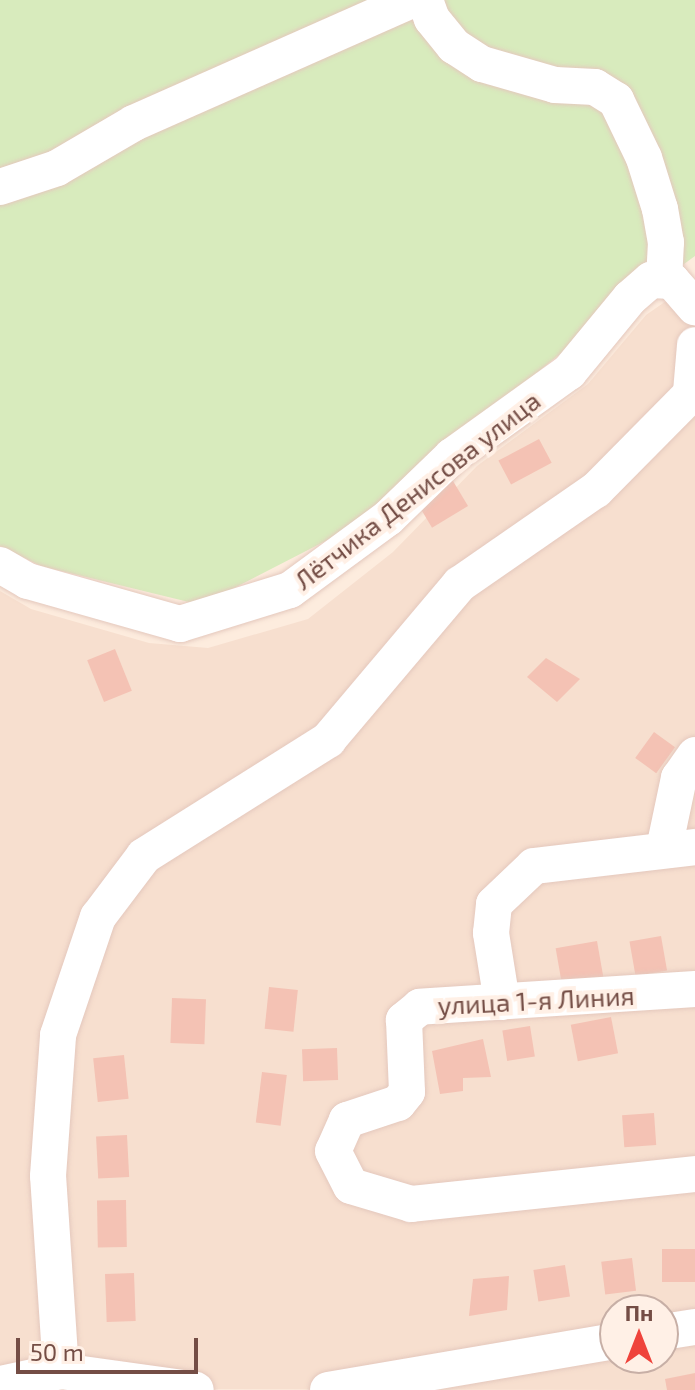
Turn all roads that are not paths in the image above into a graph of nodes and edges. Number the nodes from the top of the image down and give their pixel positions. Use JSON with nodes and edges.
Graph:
{"nodes":[{"id":1,"x":411,"y":0,"type":"edge"},
{"id":2,"x":425,"y":0,"type":"edge"},
{"id":3,"x":0,"y":187,"type":"edge"},
{"id":4,"x":664,"y":280,"type":"junction"},
{"id":5,"x":695,"y":307,"type":"edge"},
{"id":6,"x":695,"y":345,"type":"edge"},
{"id":7,"x":693,"y":391,"type":"edge"},
{"id":8,"x":0,"y":565,"type":"edge"},
{"id":9,"x":695,"y":755,"type":"edge"},
{"id":10,"x":680,"y":848,"type":"edge"},
{"id":11,"x":695,"y":989,"type":"edge"},
{"id":12,"x":502,"y":1002,"type":"junction"},
{"id":13,"x":695,"y":1174,"type":"edge"},
{"id":14,"x":599,"y":1344,"type":"edge"},
{"id":15,"x":61,"y":1371,"type":"junction"},
{"id":16,"x":0,"y":1384,"type":"edge"},
{"id":17,"x":196,"y":1390,"type":"edge"},
{"id":18,"x":328,"y":1390,"type":"edge"}],
"edges":[{"from":1,"to":3,"type":"street"},
{"from":2,"to":4,"type":"street"},
{"from":4,"to":5,"type":"street"},
{"from":4,"to":8,"type":"street","name":"Лётчика Денисова улица"},
{"from":6,"to":7,"type":"street"},
{"from":7,"to":15,"type":"street"},
{"from":9,"to":10,"type":"street"},
{"from":10,"to":12,"type":"street"},
{"from":11,"to":12,"type":"street","name":"улица 1-я Линия"},
{"from":12,"to":13,"type":"street","name":"улица 1-я Линия"},
{"from":14,"to":18,"type":"street"},
{"from":15,"to":16,"type":"street"},
{"from":15,"to":17,"type":"street"}]}
